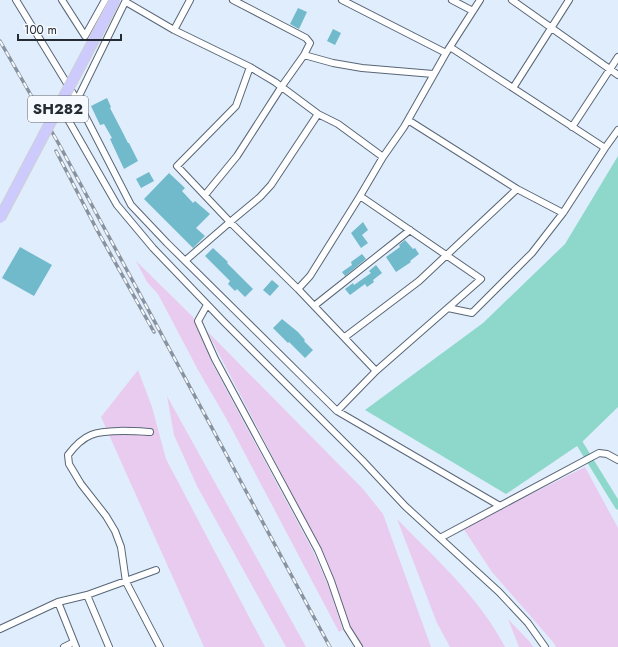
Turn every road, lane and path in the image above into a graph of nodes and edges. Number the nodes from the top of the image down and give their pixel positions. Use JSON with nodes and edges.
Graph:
{"nodes":[{"id":1,"x":16,"y":0,"type":"edge"},
{"id":2,"x":62,"y":0,"type":"edge"},
{"id":3,"x":105,"y":0,"type":"edge"},
{"id":4,"x":190,"y":0,"type":"edge"},
{"id":5,"x":233,"y":0,"type":"edge"},
{"id":6,"x":342,"y":0,"type":"edge"},
{"id":7,"x":452,"y":0,"type":"edge"},
{"id":8,"x":480,"y":0,"type":"edge"},
{"id":9,"x":512,"y":0,"type":"edge"},
{"id":10,"x":569,"y":0,"type":"edge"},
{"id":11,"x":122,"y":1,"type":"edge"},
{"id":12,"x":473,"y":11,"type":"junction"},
{"id":13,"x":551,"y":27,"type":"junction"},
{"id":14,"x":174,"y":30,"type":"junction"},
{"id":15,"x":450,"y":47,"type":"junction"},
{"id":16,"x":446,"y":53,"type":"junction"},
{"id":17,"x":304,"y":55,"type":"junction"},
{"id":18,"x":618,"y":57,"type":"edge"},
{"id":19,"x":250,"y":67,"type":"junction"},
{"id":20,"x":609,"y":70,"type":"junction"},
{"id":21,"x":433,"y":74,"type":"junction"},
{"id":22,"x":618,"y":75,"type":"edge"},
{"id":23,"x":282,"y":86,"type":"junction"},
{"id":24,"x":513,"y":88,"type":"junction"},
{"id":25,"x":77,"y":100,"type":"junction"},
{"id":26,"x":318,"y":114,"type":"junction"},
{"id":27,"x":408,"y":120,"type":"junction"},
{"id":28,"x":572,"y":127,"type":"junction"},
{"id":29,"x":618,"y":130,"type":"edge"},
{"id":30,"x":605,"y":148,"type":"junction"},
{"id":31,"x":383,"y":157,"type":"junction"},
{"id":32,"x":517,"y":189,"type":"junction"},
{"id":33,"x":205,"y":195,"type":"junction"},
{"id":34,"x":360,"y":196,"type":"junction"},
{"id":35,"x":563,"y":213,"type":"junction"},
{"id":36,"x":0,"y":218,"type":"edge"},
{"id":37,"x":230,"y":222,"type":"junction"},
{"id":38,"x":410,"y":230,"type":"junction"},
{"id":39,"x":446,"y":255,"type":"junction"},
{"id":40,"x":186,"y":260,"type":"junction"},
{"id":41,"x":298,"y":289,"type":"junction"},
{"id":42,"x":207,"y":305,"type":"junction"},
{"id":43,"x":314,"y":306,"type":"junction"},
{"id":44,"x":448,"y":308,"type":"junction"},
{"id":45,"x":345,"y":337,"type":"junction"},
{"id":46,"x":376,"y":371,"type":"junction"},
{"id":47,"x":336,"y":411,"type":"junction"},
{"id":48,"x":150,"y":432,"type":"dead end"},
{"id":49,"x":618,"y":460,"type":"edge"},
{"id":50,"x":500,"y":506,"type":"junction"},
{"id":51,"x":440,"y":538,"type":"junction"},
{"id":52,"x":156,"y":570,"type":"dead end"},
{"id":53,"x":126,"y":582,"type":"junction"},
{"id":54,"x":87,"y":595,"type":"junction"},
{"id":55,"x":58,"y":602,"type":"junction"},
{"id":56,"x":0,"y":629,"type":"edge"},
{"id":57,"x":75,"y":644,"type":"edge"},
{"id":58,"x":64,"y":647,"type":"edge"},
{"id":59,"x":109,"y":647,"type":"edge"},
{"id":60,"x":160,"y":647,"type":"edge"},
{"id":61,"x":359,"y":647,"type":"edge"},
{"id":62,"x":545,"y":647,"type":"edge"}],
"edges":[{"from":1,"to":25,"type":"street"},
{"from":2,"to":3,"type":"street"},
{"from":4,"to":14,"type":"street"},
{"from":5,"to":17,"type":"street"},
{"from":6,"to":16,"type":"street"},
{"from":7,"to":12,"type":"street"},
{"from":8,"to":12,"type":"street"},
{"from":9,"to":13,"type":"street"},
{"from":10,"to":13,"type":"street"},
{"from":11,"to":14,"type":"street"},
{"from":11,"to":25,"type":"street"},
{"from":11,"to":36,"type":"main road","number":"SH282","bridge":true},
{"from":12,"to":15,"type":"street"},
{"from":13,"to":20,"type":"street"},
{"from":13,"to":24,"type":"street"},
{"from":14,"to":19,"type":"street"},
{"from":15,"to":16,"type":"street"},
{"from":15,"to":24,"type":"street"},
{"from":16,"to":21,"type":"street"},
{"from":17,"to":21,"type":"street"},
{"from":17,"to":23,"type":"street"},
{"from":18,"to":20,"type":"street"},
{"from":19,"to":23,"type":"street"},
{"from":19,"to":33,"type":"street"},
{"from":20,"to":22,"type":"street"},
{"from":20,"to":28,"type":"street"},
{"from":21,"to":27,"type":"street"},
{"from":23,"to":26,"type":"street"},
{"from":23,"to":33,"type":"street"},
{"from":24,"to":28,"type":"street"},
{"from":25,"to":40,"type":"street"},
{"from":25,"to":42,"type":"street"},
{"from":26,"to":31,"type":"street"},
{"from":26,"to":37,"type":"street"},
{"from":27,"to":31,"type":"street"},
{"from":27,"to":32,"type":"street"},
{"from":28,"to":30,"type":"street"},
{"from":29,"to":30,"type":"street"},
{"from":30,"to":35,"type":"street"},
{"from":31,"to":34,"type":"street"},
{"from":32,"to":35,"type":"street"},
{"from":32,"to":39,"type":"street"},
{"from":33,"to":37,"type":"street"},
{"from":34,"to":38,"type":"street"},
{"from":34,"to":41,"type":"street"},
{"from":35,"to":44,"type":"street"},
{"from":37,"to":40,"type":"street"},
{"from":37,"to":41,"type":"street"},
{"from":38,"to":39,"type":"street"},
{"from":38,"to":43,"type":"street"},
{"from":39,"to":44,"type":"street"},
{"from":39,"to":45,"type":"street"},
{"from":40,"to":47,"type":"street"},
{"from":41,"to":43,"type":"street"},
{"from":42,"to":51,"type":"street"},
{"from":42,"to":61,"type":"street"},
{"from":43,"to":45,"type":"street"},
{"from":44,"to":46,"type":"street"},
{"from":45,"to":46,"type":"street"},
{"from":46,"to":47,"type":"street"},
{"from":47,"to":50,"type":"street"},
{"from":48,"to":53,"type":"street"},
{"from":49,"to":50,"type":"street"},
{"from":50,"to":51,"type":"street"},
{"from":51,"to":62,"type":"street"},
{"from":52,"to":53,"type":"street"},
{"from":53,"to":54,"type":"street"},
{"from":53,"to":60,"type":"street"},
{"from":54,"to":55,"type":"street"},
{"from":54,"to":59,"type":"street"},
{"from":55,"to":56,"type":"street"},
{"from":55,"to":57,"type":"street"},
{"from":57,"to":58,"type":"street"}]}
